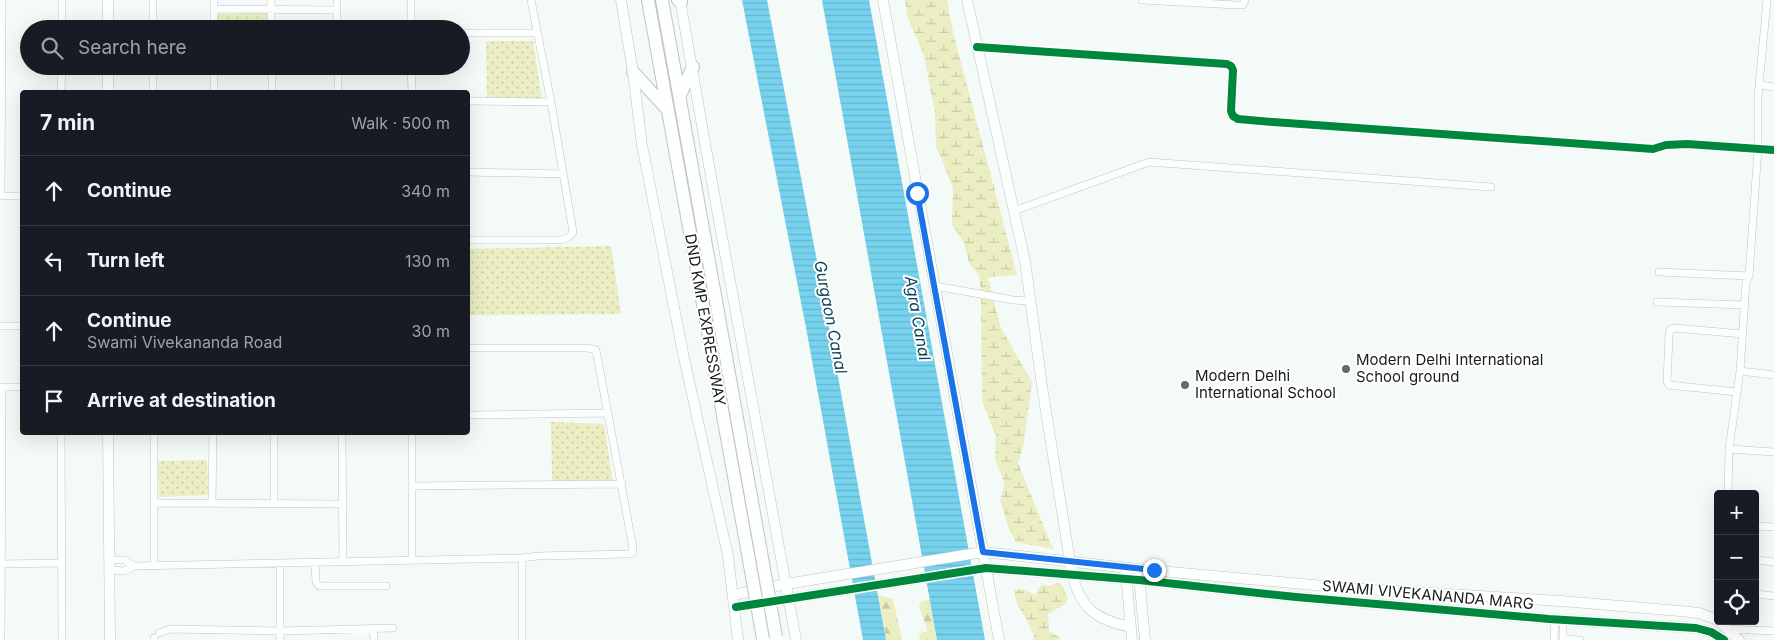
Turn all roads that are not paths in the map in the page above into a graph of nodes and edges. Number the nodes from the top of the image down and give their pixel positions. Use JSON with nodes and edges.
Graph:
{"nodes":[{"id":1,"x":2,"y":0,"type":"edge"},
{"id":2,"x":62,"y":0,"type":"edge"},
{"id":3,"x":108,"y":0,"type":"edge"},
{"id":4,"x":153,"y":0,"type":"edge"},
{"id":5,"x":214,"y":0,"type":"edge"},
{"id":6,"x":271,"y":0,"type":"edge"},
{"id":7,"x":337,"y":0,"type":"edge"},
{"id":8,"x":411,"y":0,"type":"edge"},
{"id":9,"x":532,"y":0,"type":"edge"},
{"id":10,"x":621,"y":0,"type":"edge"},
{"id":11,"x":648,"y":0,"type":"edge"},
{"id":12,"x":662,"y":0,"type":"edge"},
{"id":13,"x":883,"y":0,"type":"edge"},
{"id":14,"x":967,"y":0,"type":"edge"},
{"id":15,"x":1142,"y":0,"type":"edge"},
{"id":16,"x":1245,"y":0,"type":"edge"},
{"id":17,"x":1767,"y":0,"type":"edge"},
{"id":18,"x":680,"y":1,"type":"edge"},
{"id":19,"x":214,"y":9,"type":"junction"},
{"id":20,"x":271,"y":9,"type":"junction"},
{"id":21,"x":337,"y":10,"type":"junction"},
{"id":22,"x":62,"y":20,"type":"edge"},
{"id":23,"x":108,"y":20,"type":"edge"},
{"id":24,"x":153,"y":20,"type":"edge"},
{"id":25,"x":214,"y":20,"type":"edge"},
{"id":26,"x":271,"y":20,"type":"edge"},
{"id":27,"x":337,"y":20,"type":"edge"},
{"id":28,"x":411,"y":20,"type":"edge"},
{"id":29,"x":538,"y":33,"type":"junction"},
{"id":30,"x":470,"y":34,"type":"edge"},
{"id":31,"x":977,"y":47,"type":"junction"},
{"id":32,"x":693,"y":67,"type":"junction"},
{"id":33,"x":633,"y":72,"type":"junction"},
{"id":34,"x":62,"y":75,"type":"edge"},
{"id":35,"x":108,"y":75,"type":"edge"},
{"id":36,"x":153,"y":75,"type":"edge"},
{"id":37,"x":214,"y":75,"type":"edge"},
{"id":38,"x":272,"y":75,"type":"edge"},
{"id":39,"x":338,"y":75,"type":"edge"},
{"id":40,"x":411,"y":75,"type":"edge"},
{"id":41,"x":1760,"y":85,"type":"junction"},
{"id":42,"x":1774,"y":87,"type":"edge"},
{"id":43,"x":61,"y":90,"type":"edge"},
{"id":44,"x":108,"y":90,"type":"edge"},
{"id":45,"x":153,"y":90,"type":"edge"},
{"id":46,"x":214,"y":90,"type":"edge"},
{"id":47,"x":272,"y":90,"type":"edge"},
{"id":48,"x":338,"y":90,"type":"edge"},
{"id":49,"x":412,"y":90,"type":"edge"},
{"id":50,"x":680,"y":95,"type":"junction"},
{"id":51,"x":470,"y":101,"type":"edge"},
{"id":52,"x":551,"y":102,"type":"junction"},
{"id":53,"x":668,"y":115,"type":"junction"},
{"id":54,"x":1758,"y":149,"type":"junction"},
{"id":55,"x":1774,"y":150,"type":"edge"},
{"id":56,"x":470,"y":172,"type":"edge"},
{"id":57,"x":563,"y":174,"type":"junction"},
{"id":58,"x":1490,"y":187,"type":"dead end"},
{"id":59,"x":1,"y":196,"type":"edge"},
{"id":60,"x":20,"y":196,"type":"edge"},
{"id":61,"x":1014,"y":210,"type":"junction"},
{"id":62,"x":470,"y":240,"type":"edge"},
{"id":63,"x":1659,"y":272,"type":"dead end"},
{"id":64,"x":1749,"y":276,"type":"junction"},
{"id":65,"x":935,"y":286,"type":"junction"},
{"id":66,"x":1030,"y":301,"type":"junction"},
{"id":67,"x":1657,"y":302,"type":"dead end"},
{"id":68,"x":1745,"y":305,"type":"junction"},
{"id":69,"x":0,"y":326,"type":"edge"},
{"id":70,"x":20,"y":326,"type":"edge"},
{"id":71,"x":1743,"y":334,"type":"junction"},
{"id":72,"x":470,"y":348,"type":"edge"},
{"id":73,"x":1740,"y":371,"type":"junction"},
{"id":74,"x":1774,"y":375,"type":"edge"},
{"id":75,"x":1,"y":387,"type":"edge"},
{"id":76,"x":20,"y":387,"type":"edge"},
{"id":77,"x":1737,"y":392,"type":"junction"},
{"id":78,"x":608,"y":413,"type":"junction"},
{"id":79,"x":470,"y":415,"type":"edge"},
{"id":80,"x":61,"y":435,"type":"edge"},
{"id":81,"x":108,"y":435,"type":"edge"},
{"id":82,"x":154,"y":435,"type":"edge"},
{"id":83,"x":213,"y":435,"type":"edge"},
{"id":84,"x":274,"y":435,"type":"edge"},
{"id":85,"x":342,"y":435,"type":"edge"},
{"id":86,"x":412,"y":435,"type":"edge"},
{"id":87,"x":1729,"y":450,"type":"junction"},
{"id":88,"x":1774,"y":452,"type":"edge"},
{"id":89,"x":622,"y":484,"type":"junction"},
{"id":90,"x":412,"y":486,"type":"junction"},
{"id":91,"x":1728,"y":490,"type":"edge"},
{"id":92,"x":154,"y":503,"type":"junction"},
{"id":93,"x":212,"y":503,"type":"junction"},
{"id":94,"x":274,"y":504,"type":"junction"},
{"id":95,"x":342,"y":504,"type":"junction"},
{"id":96,"x":1759,"y":526,"type":"edge"},
{"id":97,"x":1774,"y":527,"type":"edge"},
{"id":98,"x":978,"y":553,"type":"junction"},
{"id":99,"x":522,"y":558,"type":"junction"},
{"id":100,"x":412,"y":560,"type":"junction"},
{"id":101,"x":1759,"y":560,"type":"edge"},
{"id":102,"x":1070,"y":561,"type":"junction"},
{"id":103,"x":315,"y":562,"type":"junction"},
{"id":104,"x":343,"y":562,"type":"junction"},
{"id":105,"x":1774,"y":562,"type":"edge"},
{"id":106,"x":61,"y":563,"type":"junction"},
{"id":107,"x":280,"y":563,"type":"junction"},
{"id":108,"x":1,"y":564,"type":"edge"},
{"id":109,"x":110,"y":565,"type":"junction"},
{"id":110,"x":154,"y":565,"type":"junction"},
{"id":111,"x":986,"y":568,"type":"junction"},
{"id":112,"x":1126,"y":568,"type":"junction"},
{"id":113,"x":1072,"y":574,"type":"junction"},
{"id":114,"x":1139,"y":574,"type":"junction"},
{"id":115,"x":1126,"y":579,"type":"junction"},
{"id":116,"x":786,"y":584,"type":"junction"},
{"id":117,"x":386,"y":586,"type":"dead end"},
{"id":118,"x":1759,"y":594,"type":"edge"},
{"id":119,"x":733,"y":595,"type":"junction"},
{"id":120,"x":1774,"y":596,"type":"edge"},
{"id":121,"x":789,"y":600,"type":"junction"},
{"id":122,"x":736,"y":607,"type":"junction"},
{"id":123,"x":1559,"y":619,"type":"junction"},
{"id":124,"x":1714,"y":619,"type":"edge"},
{"id":125,"x":1717,"y":625,"type":"edge"},
{"id":126,"x":1724,"y":625,"type":"edge"},
{"id":127,"x":393,"y":628,"type":"dead end"},
{"id":128,"x":373,"y":629,"type":"junction"},
{"id":129,"x":1728,"y":629,"type":"junction"},
{"id":130,"x":280,"y":631,"type":"junction"},
{"id":131,"x":1774,"y":631,"type":"edge"},
{"id":132,"x":1714,"y":634,"type":"junction"},
{"id":133,"x":1134,"y":636,"type":"edge"},
{"id":134,"x":155,"y":637,"type":"edge"},
{"id":135,"x":776,"y":638,"type":"edge"},
{"id":136,"x":763,"y":639,"type":"edge"},
{"id":137,"x":1,"y":640,"type":"edge"},
{"id":138,"x":62,"y":640,"type":"edge"},
{"id":139,"x":110,"y":640,"type":"edge"},
{"id":140,"x":280,"y":640,"type":"edge"},
{"id":141,"x":374,"y":640,"type":"edge"},
{"id":142,"x":522,"y":640,"type":"edge"},
{"id":143,"x":738,"y":640,"type":"edge"},
{"id":144,"x":796,"y":640,"type":"edge"},
{"id":145,"x":999,"y":640,"type":"edge"},
{"id":146,"x":1145,"y":640,"type":"edge"},
{"id":147,"x":1554,"y":640,"type":"edge"},
{"id":148,"x":1563,"y":640,"type":"edge"},
{"id":149,"x":1580,"y":640,"type":"edge"},
{"id":150,"x":1724,"y":640,"type":"edge"},
{"id":151,"x":1739,"y":640,"type":"edge"}],
"edges":[{"from":1,"to":59,"type":"street"},
{"from":2,"to":22,"type":"street"},
{"from":3,"to":23,"type":"street"},
{"from":4,"to":24,"type":"street"},
{"from":5,"to":19,"type":"street"},
{"from":6,"to":20,"type":"street"},
{"from":7,"to":21,"type":"street"},
{"from":8,"to":28,"type":"street"},
{"from":9,"to":29,"type":"street"},
{"from":10,"to":33,"type":"street"},
{"from":11,"to":53,"type":"highway","name":"DND KMP EXPRESSWAY"},
{"from":12,"to":50,"type":"highway","name":"DND KMP EXPRESSWAY"},
{"from":13,"to":65,"type":"street"},
{"from":14,"to":31,"type":"street"},
{"from":15,"to":16,"type":"street"},
{"from":17,"to":41,"type":"street"},
{"from":18,"to":32,"type":"street"},
{"from":19,"to":20,"type":"street"},
{"from":19,"to":25,"type":"street"},
{"from":20,"to":21,"type":"street"},
{"from":20,"to":26,"type":"street"},
{"from":21,"to":27,"type":"street"},
{"from":29,"to":30,"type":"street"},
{"from":29,"to":52,"type":"street"},
{"from":31,"to":54,"type":"street"},
{"from":31,"to":61,"type":"street"},
{"from":32,"to":50,"type":"highway"},
{"from":32,"to":116,"type":"street"},
{"from":33,"to":53,"type":"highway"},
{"from":33,"to":119,"type":"street"},
{"from":34,"to":43,"type":"street"},
{"from":35,"to":44,"type":"street"},
{"from":36,"to":45,"type":"street"},
{"from":37,"to":46,"type":"street"},
{"from":38,"to":47,"type":"street"},
{"from":39,"to":48,"type":"street"},
{"from":40,"to":49,"type":"street"},
{"from":41,"to":42,"type":"street"},
{"from":41,"to":54,"type":"street"},
{"from":50,"to":135,"type":"highway","name":"DND KMP EXPRESSWAY","bridge":true},
{"from":51,"to":52,"type":"street"},
{"from":52,"to":57,"type":"street"},
{"from":53,"to":136,"type":"highway","name":"DND KMP EXPRESSWAY","bridge":true},
{"from":54,"to":55,"type":"street"},
{"from":54,"to":64,"type":"street"},
{"from":56,"to":57,"type":"street"},
{"from":57,"to":62,"type":"street"},
{"from":58,"to":61,"type":"street"},
{"from":59,"to":60,"type":"street"},
{"from":61,"to":66,"type":"street"},
{"from":63,"to":64,"type":"street"},
{"from":64,"to":68,"type":"street"},
{"from":65,"to":66,"type":"street"},
{"from":65,"to":98,"type":"street"},
{"from":66,"to":102,"type":"street"},
{"from":67,"to":68,"type":"street"},
{"from":68,"to":71,"type":"street"},
{"from":69,"to":70,"type":"street"},
{"from":71,"to":73,"type":"street"},
{"from":71,"to":77,"type":"street"},
{"from":72,"to":78,"type":"street"},
{"from":73,"to":74,"type":"street"},
{"from":73,"to":77,"type":"street"},
{"from":75,"to":76,"type":"street"},
{"from":75,"to":108,"type":"street"},
{"from":77,"to":87,"type":"street"},
{"from":78,"to":79,"type":"street"},
{"from":78,"to":89,"type":"street"},
{"from":80,"to":106,"type":"street"},
{"from":81,"to":109,"type":"street"},
{"from":82,"to":92,"type":"street"},
{"from":83,"to":93,"type":"street"},
{"from":84,"to":94,"type":"street"},
{"from":85,"to":95,"type":"street"},
{"from":86,"to":90,"type":"street"},
{"from":87,"to":88,"type":"street"},
{"from":87,"to":91,"type":"street"},
{"from":89,"to":90,"type":"street"},
{"from":89,"to":99,"type":"street"},
{"from":90,"to":100,"type":"street"},
{"from":92,"to":93,"type":"street"},
{"from":92,"to":110,"type":"street"},
{"from":93,"to":94,"type":"street"},
{"from":94,"to":95,"type":"street"},
{"from":95,"to":104,"type":"street"},
{"from":96,"to":97,"type":"street"},
{"from":98,"to":102,"type":"street"},
{"from":98,"to":111,"type":"street"},
{"from":98,"to":116,"type":"street"},
{"from":99,"to":100,"type":"street"},
{"from":99,"to":142,"type":"street"},
{"from":100,"to":104,"type":"street"},
{"from":101,"to":105,"type":"street"},
{"from":102,"to":112,"type":"street"},
{"from":102,"to":113,"type":"street"},
{"from":103,"to":104,"type":"street"},
{"from":103,"to":107,"type":"street"},
{"from":103,"to":117,"type":"street"},
{"from":106,"to":108,"type":"street"},
{"from":106,"to":138,"type":"street"},
{"from":107,"to":110,"type":"street"},
{"from":107,"to":130,"type":"street"},
{"from":108,"to":137,"type":"street"},
{"from":109,"to":110,"type":"street"},
{"from":109,"to":139,"type":"street"},
{"from":111,"to":113,"type":"street","name":"SWAMI VIVEKANANDA MARG"},
{"from":111,"to":121,"type":"street","name":"SWAMI VIVEKANANDA MARG"},
{"from":111,"to":145,"type":"street"},
{"from":112,"to":114,"type":"street"},
{"from":112,"to":115,"type":"street"},
{"from":113,"to":115,"type":"street","name":"SWAMI VIVEKANANDA MARG"},
{"from":113,"to":133,"type":"street"},
{"from":114,"to":115,"type":"street","name":"SWAMI VIVEKANANDA MARG"},
{"from":114,"to":123,"type":"street","name":"SWAMI VIVEKANANDA MARG"},
{"from":114,"to":124,"type":"street"},
{"from":114,"to":146,"type":"street"},
{"from":115,"to":133,"type":"street"},
{"from":116,"to":119,"type":"street"},
{"from":116,"to":121,"type":"street"},
{"from":118,"to":120,"type":"street"},
{"from":119,"to":122,"type":"street"},
{"from":121,"to":122,"type":"street","name":"SWAMI VIVEKANANDA MARG"},
{"from":121,"to":144,"type":"street"},
{"from":122,"to":143,"type":"street"},
{"from":123,"to":132,"type":"street","name":"SWAMI VIVEKANANDA MARG"},
{"from":123,"to":147,"type":"street"},
{"from":123,"to":148,"type":"street"},
{"from":125,"to":132,"type":"street"},
{"from":126,"to":129,"type":"street"},
{"from":127,"to":128,"type":"street"},
{"from":128,"to":130,"type":"street"},
{"from":128,"to":141,"type":"street"},
{"from":129,"to":131,"type":"street"},
{"from":129,"to":151,"type":"street"},
{"from":130,"to":134,"type":"street"},
{"from":130,"to":140,"type":"street"},
{"from":132,"to":150,"type":"street","name":"SWAMI VIVEKANANDA MARG"},
{"from":148,"to":149,"type":"street"}]}
